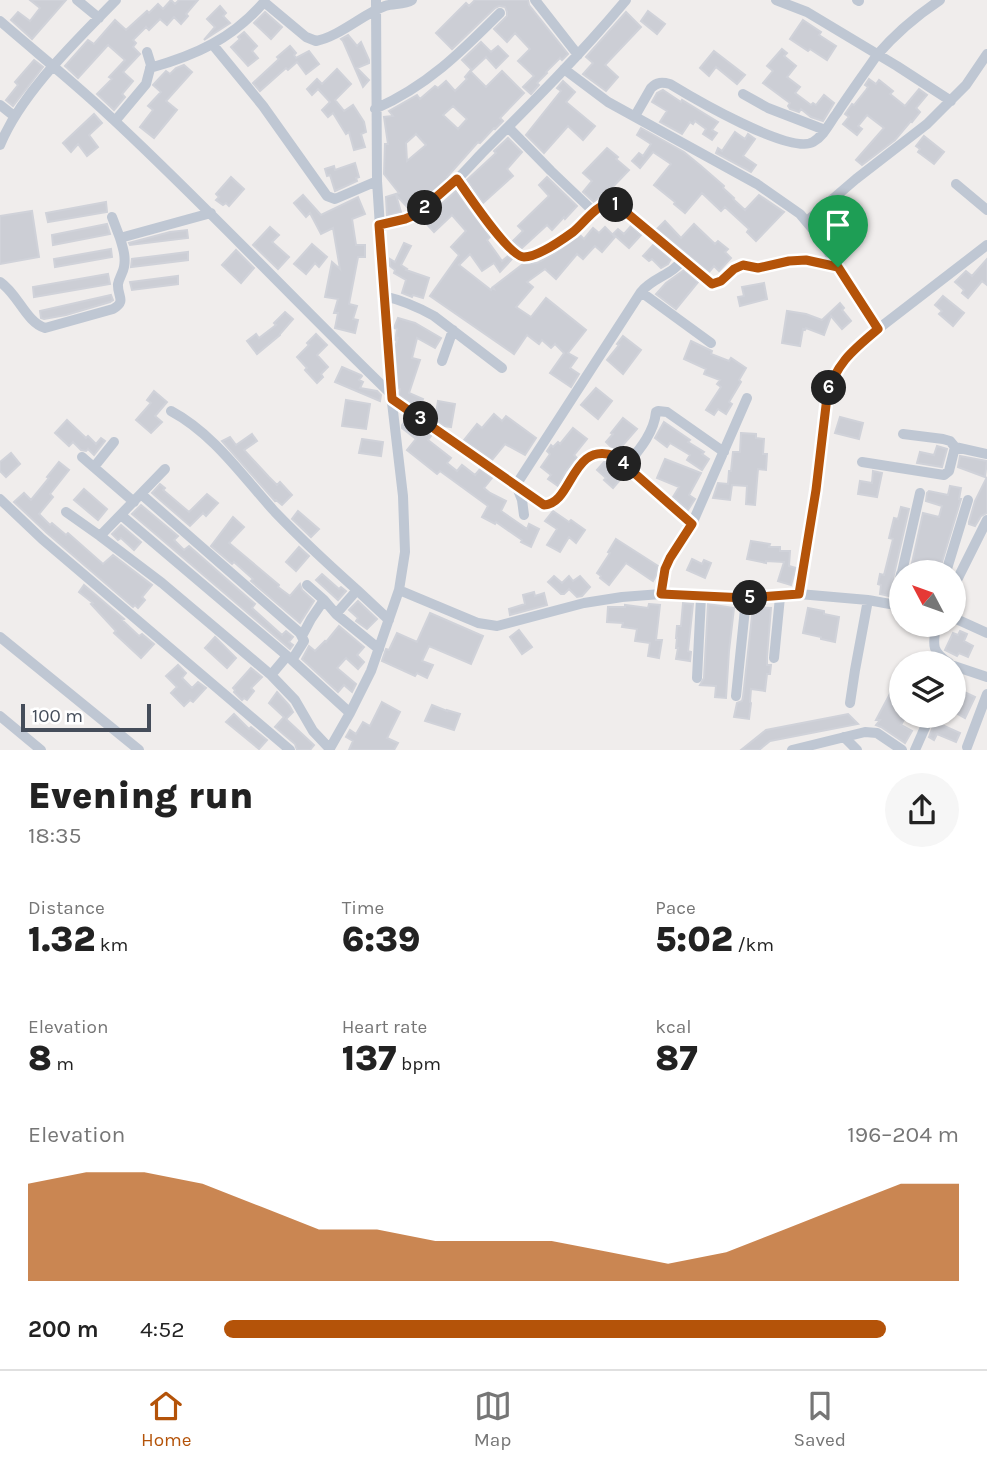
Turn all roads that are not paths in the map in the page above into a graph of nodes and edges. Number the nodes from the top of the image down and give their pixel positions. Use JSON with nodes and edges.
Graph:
{"nodes":[{"id":1,"x":77,"y":0,"type":"edge"},
{"id":2,"x":116,"y":0,"type":"edge"},
{"id":3,"x":376,"y":0,"type":"edge"},
{"id":4,"x":412,"y":0,"type":"edge"},
{"id":5,"x":535,"y":0,"type":"edge"},
{"id":6,"x":626,"y":0,"type":"edge"},
{"id":7,"x":776,"y":0,"type":"edge"},
{"id":8,"x":940,"y":0,"type":"edge"},
{"id":9,"x":263,"y":1,"type":"edge"},
{"id":10,"x":375,"y":12,"type":"junction"},
{"id":11,"x":500,"y":13,"type":"dead end"},
{"id":12,"x":99,"y":18,"type":"junction"},
{"id":13,"x":0,"y":21,"type":"edge"},
{"id":14,"x":213,"y":45,"type":"junction"},
{"id":15,"x":147,"y":52,"type":"dead end"},
{"id":16,"x":987,"y":54,"type":"edge"},
{"id":17,"x":578,"y":55,"type":"junction"},
{"id":18,"x":877,"y":55,"type":"junction"},
{"id":19,"x":54,"y":66,"type":"junction"},
{"id":20,"x":150,"y":68,"type":"junction"},
{"id":21,"x":564,"y":69,"type":"junction"},
{"id":22,"x":743,"y":94,"type":"dead end"},
{"id":23,"x":951,"y":101,"type":"junction"},
{"id":24,"x":0,"y":105,"type":"edge"},
{"id":25,"x":376,"y":109,"type":"junction"},
{"id":26,"x":14,"y":116,"type":"junction"},
{"id":27,"x":635,"y":116,"type":"junction"},
{"id":28,"x":115,"y":121,"type":"junction"},
{"id":29,"x":4,"y":127,"type":"edge"},
{"id":30,"x":508,"y":127,"type":"junction"},
{"id":31,"x":825,"y":130,"type":"junction"},
{"id":32,"x":0,"y":145,"type":"edge"},
{"id":33,"x":457,"y":179,"type":"junction"},
{"id":34,"x":377,"y":181,"type":"junction"},
{"id":35,"x":956,"y":184,"type":"dead end"},
{"id":36,"x":987,"y":211,"type":"edge"},
{"id":37,"x":594,"y":212,"type":"junction"},
{"id":38,"x":211,"y":213,"type":"junction"},
{"id":39,"x":112,"y":217,"type":"dead end"},
{"id":40,"x":807,"y":220,"type":"junction"},
{"id":41,"x":379,"y":225,"type":"junction"},
{"id":42,"x":120,"y":238,"type":"junction"},
{"id":43,"x":987,"y":245,"type":"edge"},
{"id":44,"x":682,"y":259,"type":"junction"},
{"id":45,"x":838,"y":267,"type":"junction"},
{"id":46,"x":0,"y":282,"type":"edge"},
{"id":47,"x":642,"y":292,"type":"junction"},
{"id":48,"x":383,"y":296,"type":"junction"},
{"id":49,"x":878,"y":329,"type":"junction"},
{"id":50,"x":453,"y":330,"type":"junction"},
{"id":51,"x":710,"y":343,"type":"dead end"},
{"id":52,"x":442,"y":361,"type":"dead end"},
{"id":53,"x":502,"y":368,"type":"dead end"},
{"id":54,"x":392,"y":396,"type":"junction"},
{"id":55,"x":747,"y":398,"type":"dead end"},
{"id":56,"x":171,"y":411,"type":"dead end"},
{"id":57,"x":902,"y":434,"type":"dead end"},
{"id":58,"x":114,"y":442,"type":"dead end"},
{"id":59,"x":955,"y":447,"type":"junction"},
{"id":60,"x":724,"y":452,"type":"junction"},
{"id":61,"x":987,"y":454,"type":"edge"},
{"id":62,"x":82,"y":457,"type":"dead end"},
{"id":63,"x":862,"y":462,"type":"dead end"},
{"id":64,"x":626,"y":466,"type":"junction"},
{"id":65,"x":94,"y":467,"type":"junction"},
{"id":66,"x":165,"y":469,"type":"dead end"},
{"id":67,"x":516,"y":485,"type":"junction"},
{"id":68,"x":920,"y":493,"type":"dead end"},
{"id":69,"x":137,"y":498,"type":"junction"},
{"id":70,"x":0,"y":499,"type":"edge"},
{"id":71,"x":968,"y":500,"type":"dead end"},
{"id":72,"x":66,"y":512,"type":"dead end"},
{"id":73,"x":121,"y":515,"type":"junction"},
{"id":74,"x":524,"y":515,"type":"dead end"},
{"id":75,"x":987,"y":520,"type":"edge"},
{"id":76,"x":692,"y":524,"type":"junction"},
{"id":77,"x":100,"y":536,"type":"junction"},
{"id":78,"x":904,"y":560,"type":"edge"},
{"id":79,"x":950,"y":560,"type":"edge"},
{"id":80,"x":966,"y":562,"type":"edge"},
{"id":81,"x":307,"y":585,"type":"dead end"},
{"id":82,"x":357,"y":590,"type":"junction"},
{"id":83,"x":399,"y":590,"type":"junction"},
{"id":84,"x":661,"y":594,"type":"junction"},
{"id":85,"x":799,"y":594,"type":"junction"},
{"id":86,"x":701,"y":597,"type":"junction"},
{"id":87,"x":780,"y":597,"type":"junction"},
{"id":88,"x":746,"y":598,"type":"junction"},
{"id":89,"x":324,"y":600,"type":"junction"},
{"id":90,"x":868,"y":600,"type":"junction"},
{"id":91,"x":889,"y":604,"type":"edge"},
{"id":92,"x":336,"y":614,"type":"junction"},
{"id":93,"x":389,"y":620,"type":"junction"},
{"id":94,"x":966,"y":623,"type":"edge"},
{"id":95,"x":987,"y":633,"type":"edge"},
{"id":96,"x":302,"y":636,"type":"junction"},
{"id":97,"x":0,"y":637,"type":"edge"},
{"id":98,"x":379,"y":649,"type":"junction"},
{"id":99,"x":289,"y":658,"type":"junction"},
{"id":100,"x":774,"y":658,"type":"dead end"},
{"id":101,"x":966,"y":670,"type":"edge"},
{"id":102,"x":271,"y":675,"type":"junction"},
{"id":103,"x":987,"y":677,"type":"edge"},
{"id":104,"x":697,"y":678,"type":"dead end"},
{"id":105,"x":987,"y":694,"type":"edge"},
{"id":106,"x":736,"y":696,"type":"dead end"},
{"id":107,"x":850,"y":703,"type":"dead end"},
{"id":108,"x":350,"y":713,"type":"junction"},
{"id":109,"x":0,"y":716,"type":"edge"},
{"id":110,"x":925,"y":728,"type":"edge"},
{"id":111,"x":844,"y":737,"type":"junction"},
{"id":112,"x":967,"y":747,"type":"dead end"},
{"id":113,"x":329,"y":749,"type":"edge"},
{"id":114,"x":793,"y":749,"type":"edge"},
{"id":115,"x":41,"y":750,"type":"edge"},
{"id":116,"x":139,"y":750,"type":"edge"},
{"id":117,"x":290,"y":750,"type":"edge"},
{"id":118,"x":857,"y":750,"type":"edge"},
{"id":119,"x":902,"y":750,"type":"edge"},
{"id":120,"x":915,"y":750,"type":"edge"}],
"edges":[{"from":1,"to":12,"type":"street"},
{"from":2,"to":12,"type":"street"},
{"from":3,"to":10,"type":"street"},
{"from":4,"to":10,"type":"street"},
{"from":5,"to":17,"type":"street"},
{"from":6,"to":17,"type":"street"},
{"from":7,"to":18,"type":"street"},
{"from":8,"to":18,"type":"street"},
{"from":9,"to":10,"type":"street"},
{"from":9,"to":14,"type":"street"},
{"from":10,"to":25,"type":"street"},
{"from":11,"to":25,"type":"street"},
{"from":12,"to":19,"type":"street"},
{"from":13,"to":19,"type":"street"},
{"from":14,"to":20,"type":"street"},
{"from":14,"to":34,"type":"street"},
{"from":15,"to":20,"type":"street"},
{"from":16,"to":23,"type":"street"},
{"from":17,"to":21,"type":"street"},
{"from":18,"to":23,"type":"street"},
{"from":18,"to":31,"type":"street"},
{"from":19,"to":26,"type":"street"},
{"from":19,"to":28,"type":"street"},
{"from":20,"to":28,"type":"street"},
{"from":21,"to":27,"type":"street"},
{"from":21,"to":30,"type":"street"},
{"from":22,"to":31,"type":"street"},
{"from":23,"to":40,"type":"street"},
{"from":24,"to":26,"type":"street"},
{"from":25,"to":34,"type":"street"},
{"from":26,"to":29,"type":"street"},
{"from":27,"to":31,"type":"street"},
{"from":27,"to":40,"type":"street"},
{"from":28,"to":38,"type":"street"},
{"from":29,"to":32,"type":"street"},
{"from":30,"to":33,"type":"street"},
{"from":30,"to":37,"type":"street"},
{"from":33,"to":37,"type":"street"},
{"from":33,"to":41,"type":"street"},
{"from":34,"to":41,"type":"street"},
{"from":35,"to":36,"type":"street"},
{"from":37,"to":44,"type":"street"},
{"from":38,"to":42,"type":"street"},
{"from":38,"to":54,"type":"street"},
{"from":39,"to":42,"type":"street"},
{"from":40,"to":45,"type":"street"},
{"from":41,"to":48,"type":"street"},
{"from":42,"to":46,"type":"street"},
{"from":43,"to":49,"type":"street"},
{"from":44,"to":45,"type":"street"},
{"from":44,"to":47,"type":"street"},
{"from":45,"to":49,"type":"street"},
{"from":47,"to":51,"type":"street"},
{"from":47,"to":67,"type":"street"},
{"from":48,"to":50,"type":"street"},
{"from":48,"to":54,"type":"street"},
{"from":49,"to":85,"type":"street"},
{"from":50,"to":52,"type":"street"},
{"from":50,"to":53,"type":"street"},
{"from":54,"to":67,"type":"street"},
{"from":54,"to":83,"type":"street"},
{"from":55,"to":60,"type":"street"},
{"from":56,"to":82,"type":"street"},
{"from":57,"to":59,"type":"street"},
{"from":58,"to":65,"type":"street"},
{"from":59,"to":61,"type":"street"},
{"from":59,"to":63,"type":"street"},
{"from":60,"to":64,"type":"street"},
{"from":60,"to":76,"type":"street"},
{"from":62,"to":65,"type":"street"},
{"from":64,"to":67,"type":"street"},
{"from":64,"to":76,"type":"street"},
{"from":65,"to":69,"type":"street"},
{"from":66,"to":69,"type":"street"},
{"from":67,"to":74,"type":"street"},
{"from":68,"to":78,"type":"street"},
{"from":69,"to":73,"type":"street"},
{"from":69,"to":96,"type":"street"},
{"from":70,"to":117,"type":"street"},
{"from":71,"to":79,"type":"street"},
{"from":72,"to":77,"type":"street"},
{"from":73,"to":77,"type":"street"},
{"from":73,"to":99,"type":"street"},
{"from":75,"to":80,"type":"street"},
{"from":76,"to":84,"type":"street"},
{"from":77,"to":102,"type":"street"},
{"from":81,"to":89,"type":"street"},
{"from":82,"to":92,"type":"street"},
{"from":82,"to":93,"type":"street"},
{"from":83,"to":84,"type":"street"},
{"from":83,"to":93,"type":"street"},
{"from":84,"to":86,"type":"street"},
{"from":85,"to":87,"type":"street"},
{"from":85,"to":90,"type":"street"},
{"from":86,"to":88,"type":"street"},
{"from":86,"to":104,"type":"street"},
{"from":87,"to":88,"type":"street"},
{"from":87,"to":100,"type":"street"},
{"from":88,"to":106,"type":"street"},
{"from":89,"to":92,"type":"street"},
{"from":89,"to":96,"type":"street"},
{"from":90,"to":91,"type":"street"},
{"from":90,"to":107,"type":"street"},
{"from":92,"to":98,"type":"street"},
{"from":93,"to":98,"type":"street"},
{"from":94,"to":95,"type":"street"},
{"from":96,"to":99,"type":"street"},
{"from":97,"to":116,"type":"street"},
{"from":98,"to":108,"type":"street"},
{"from":99,"to":102,"type":"street"},
{"from":99,"to":108,"type":"street"},
{"from":101,"to":103,"type":"street"},
{"from":102,"to":113,"type":"street"},
{"from":105,"to":112,"type":"street"},
{"from":108,"to":113,"type":"street"},
{"from":109,"to":115,"type":"street"},
{"from":110,"to":120,"type":"street"},
{"from":111,"to":114,"type":"street"},
{"from":111,"to":118,"type":"street"},
{"from":111,"to":119,"type":"street"}]}
